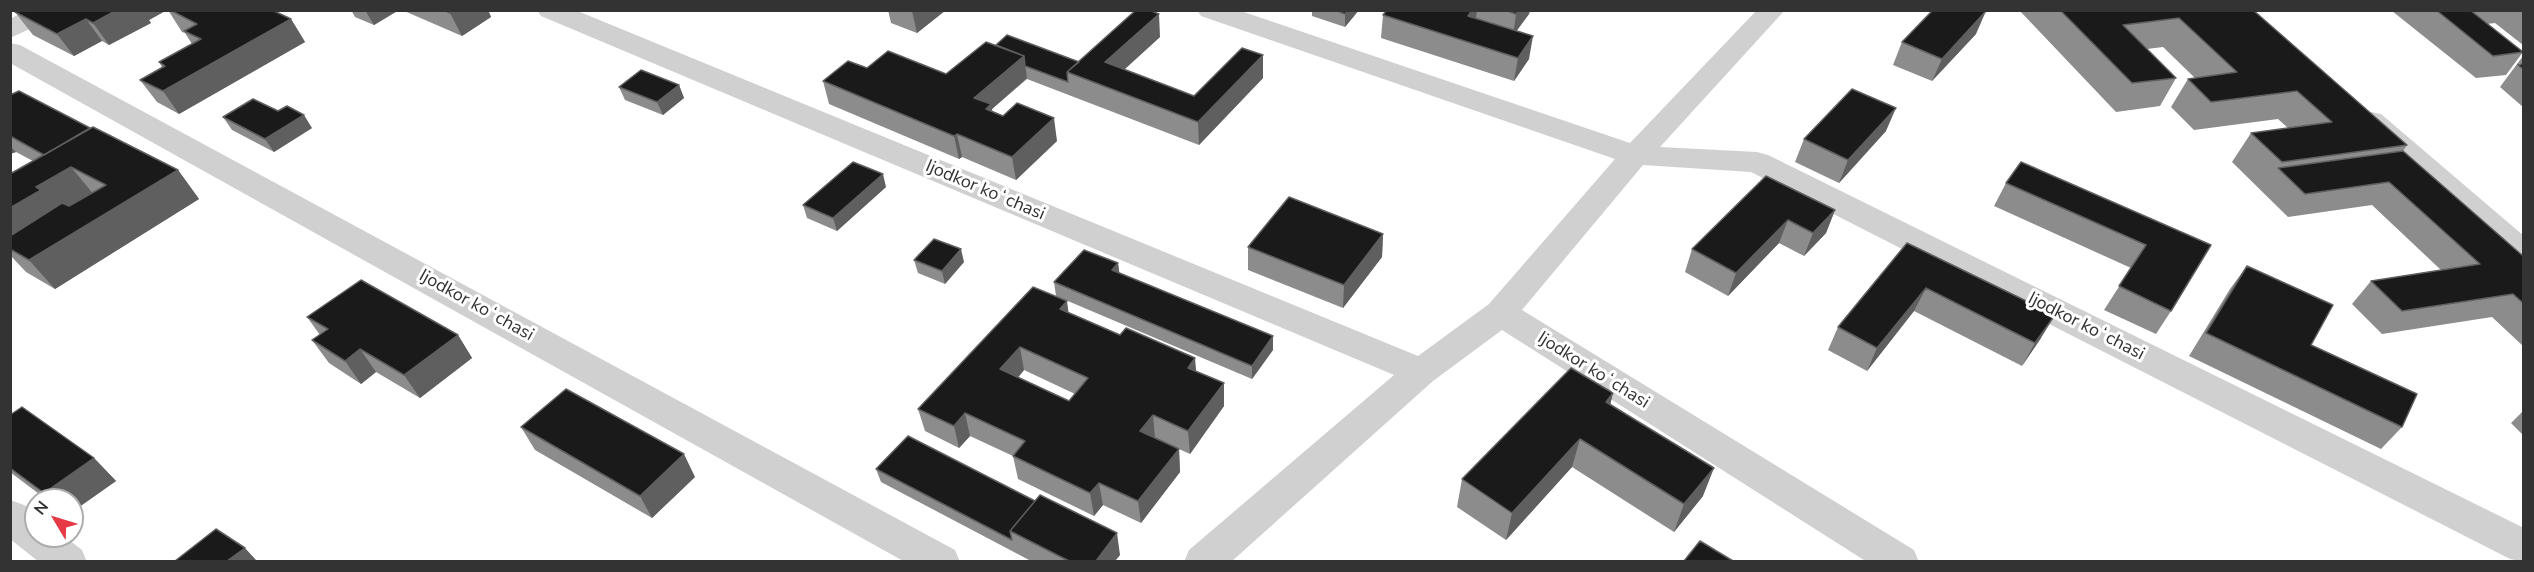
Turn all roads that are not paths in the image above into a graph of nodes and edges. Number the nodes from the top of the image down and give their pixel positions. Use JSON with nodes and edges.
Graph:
{"nodes":[{"id":1,"x":49,"y":10,"type":"edge"},
{"id":2,"x":550,"y":10,"type":"edge"},
{"id":3,"x":1210,"y":10,"type":"edge"},
{"id":4,"x":1772,"y":10,"type":"edge"},
{"id":5,"x":10,"y":30,"type":"edge"},
{"id":6,"x":10,"y":51,"type":"edge"},
{"id":7,"x":2352,"y":105,"type":"edge"},
{"id":8,"x":1635,"y":155,"type":"junction"},
{"id":9,"x":2523,"y":254,"type":"edge"},
{"id":10,"x":1501,"y":313,"type":"junction"},
{"id":11,"x":1421,"y":372,"type":"junction"},
{"id":12,"x":10,"y":516,"type":"edge"},
{"id":13,"x":2523,"y":547,"type":"edge"},
{"id":14,"x":1213,"y":559,"type":"edge"},
{"id":15,"x":68,"y":561,"type":"edge"},
{"id":16,"x":941,"y":561,"type":"edge"},
{"id":17,"x":1900,"y":561,"type":"edge"}],
"edges":[{"from":1,"to":5,"type":"street"},
{"from":2,"to":11,"type":"street","name":"Ijodkor koʻchasi"},
{"from":3,"to":8,"type":"street","name":"Ijodkor koʻchasi"},
{"from":4,"to":8,"type":"street"},
{"from":6,"to":16,"type":"street","name":"Ijodkor koʻchasi"},
{"from":7,"to":9,"type":"street"},
{"from":8,"to":10,"type":"street"},
{"from":8,"to":13,"type":"street","name":"Ijodkor koʻchasi"},
{"from":10,"to":11,"type":"street"},
{"from":10,"to":17,"type":"street","name":"Ijodkor koʻchasi"},
{"from":11,"to":14,"type":"street"},
{"from":12,"to":15,"type":"street"}]}
